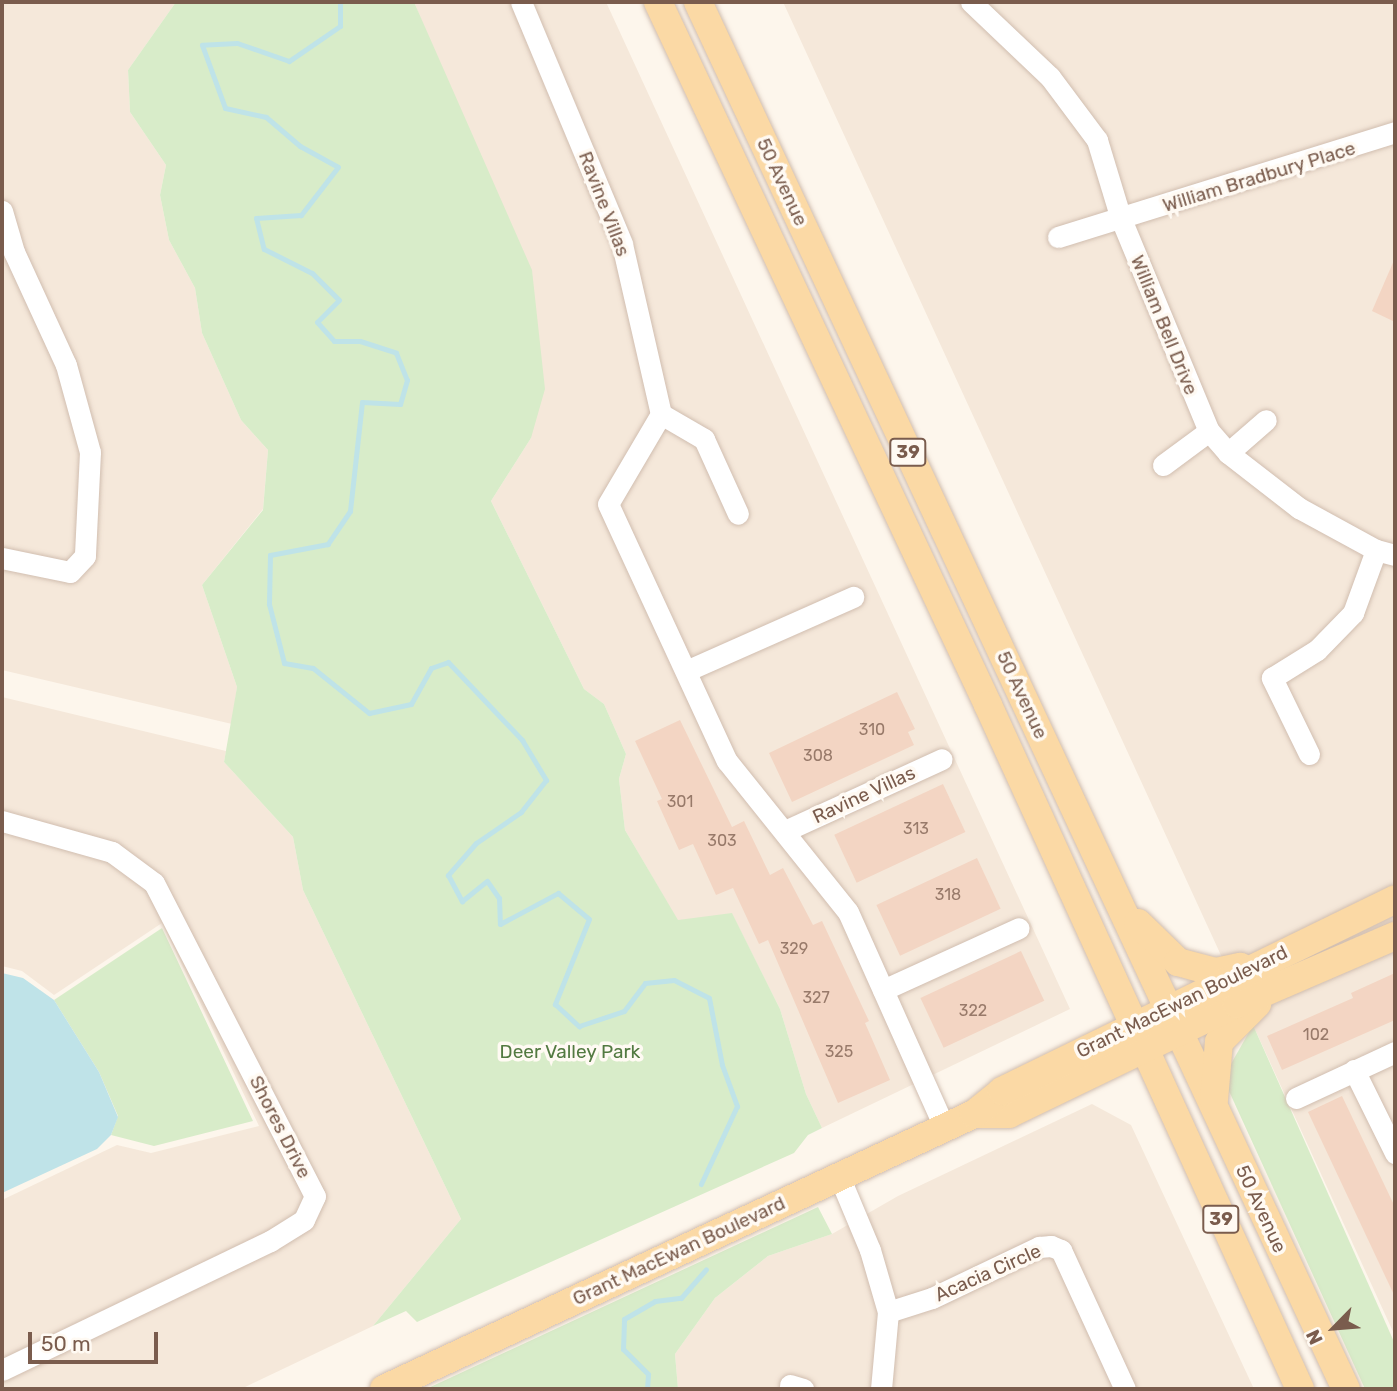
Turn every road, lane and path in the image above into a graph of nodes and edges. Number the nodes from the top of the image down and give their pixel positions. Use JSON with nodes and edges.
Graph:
{"nodes":[{"id":1,"x":521,"y":2,"type":"edge"},
{"id":2,"x":658,"y":2,"type":"edge"},
{"id":3,"x":698,"y":2,"type":"edge"},
{"id":4,"x":971,"y":2,"type":"edge"},
{"id":5,"x":1395,"y":132,"type":"edge"},
{"id":6,"x":2,"y":211,"type":"edge"},
{"id":7,"x":1121,"y":219,"type":"junction"},
{"id":8,"x":1058,"y":237,"type":"dead end"},
{"id":9,"x":661,"y":414,"type":"junction"},
{"id":10,"x":1266,"y":420,"type":"dead end"},
{"id":11,"x":1209,"y":430,"type":"junction"},
{"id":12,"x":1228,"y":453,"type":"junction"},
{"id":13,"x":1163,"y":465,"type":"dead end"},
{"id":14,"x":738,"y":514,"type":"dead end"},
{"id":15,"x":1385,"y":553,"type":"edge"},
{"id":16,"x":2,"y":558,"type":"edge"},
{"id":17,"x":853,"y":597,"type":"dead end"},
{"id":18,"x":686,"y":671,"type":"junction"},
{"id":19,"x":1309,"y":754,"type":"dead end"},
{"id":20,"x":942,"y":759,"type":"dead end"},
{"id":21,"x":2,"y":821,"type":"edge"},
{"id":22,"x":787,"y":830,"type":"junction"},
{"id":23,"x":1114,"y":893,"type":"junction"},
{"id":24,"x":1395,"y":899,"type":"edge"},
{"id":25,"x":1019,"y":928,"type":"dead end"},
{"id":26,"x":1395,"y":936,"type":"edge"},
{"id":27,"x":1270,"y":961,"type":"junction"},
{"id":28,"x":1280,"y":989,"type":"junction"},
{"id":29,"x":883,"y":990,"type":"junction"},
{"id":30,"x":1173,"y":1021,"type":"junction"},
{"id":31,"x":1138,"y":1037,"type":"junction"},
{"id":32,"x":1395,"y":1052,"type":"edge"},
{"id":33,"x":1354,"y":1070,"type":"junction"},
{"id":34,"x":1296,"y":1098,"type":"dead end"},
{"id":35,"x":1214,"y":1110,"type":"junction"},
{"id":36,"x":944,"y":1127,"type":"junction"},
{"id":37,"x":1395,"y":1153,"type":"edge"},
{"id":38,"x":839,"y":1176,"type":"junction"},
{"id":39,"x":888,"y":1312,"type":"junction"},
{"id":40,"x":2,"y":1370,"type":"edge"},
{"id":41,"x":384,"y":1389,"type":"edge"},
{"id":42,"x":881,"y":1389,"type":"edge"},
{"id":43,"x":1125,"y":1389,"type":"edge"},
{"id":44,"x":1300,"y":1389,"type":"edge"},
{"id":45,"x":1346,"y":1389,"type":"edge"}],
"edges":[{"from":1,"to":9,"type":"street","name":"Ravine Villas"},
{"from":2,"to":31,"type":"main road","name":"50 Avenue","number":"39"},
{"from":3,"to":23,"type":"main road","name":"50 Avenue","number":"39"},
{"from":4,"to":7,"type":"street","name":"William Bell Drive"},
{"from":5,"to":7,"type":"street","name":"William Bradbury Place"},
{"from":6,"to":16,"type":"street"},
{"from":7,"to":8,"type":"street"},
{"from":7,"to":11,"type":"street","name":"William Bell Drive"},
{"from":9,"to":14,"type":"street"},
{"from":9,"to":18,"type":"street","name":"Ravine Villas"},
{"from":10,"to":12,"type":"street"},
{"from":11,"to":12,"type":"street","name":"William Bell Drive"},
{"from":11,"to":13,"type":"street"},
{"from":12,"to":15,"type":"street","name":"William Bell Drive"},
{"from":15,"to":19,"type":"street"},
{"from":17,"to":18,"type":"street"},
{"from":18,"to":22,"type":"street","name":"Ravine Villas"},
{"from":20,"to":22,"type":"street","name":"Ravine Villas"},
{"from":21,"to":40,"type":"street","name":"Shores Drive"},
{"from":22,"to":29,"type":"street","name":"Ravine Villas"},
{"from":23,"to":27,"type":"main road"},
{"from":23,"to":30,"type":"main road","name":"50 Avenue","number":"39"},
{"from":24,"to":27,"type":"main road","name":"Grant MacEwan Boulevard"},
{"from":25,"to":29,"type":"street"},
{"from":26,"to":28,"type":"main road","name":"Grant MacEwan Boulevard"},
{"from":27,"to":30,"type":"main road","name":"Grant MacEwan Boulevard"},
{"from":28,"to":30,"type":"main road","name":"Grant MacEwan Boulevard"},
{"from":28,"to":35,"type":"main road"},
{"from":29,"to":36,"type":"street","name":"Ravine Villas"},
{"from":30,"to":31,"type":"main road","name":"Grant MacEwan Boulevard"},
{"from":30,"to":35,"type":"main road","name":"50 Avenue","number":"39"},
{"from":31,"to":36,"type":"main road","name":"Grant MacEwan Boulevard"},
{"from":31,"to":44,"type":"main road","name":"50 Avenue","number":"39"},
{"from":32,"to":33,"type":"street"},
{"from":33,"to":34,"type":"street"},
{"from":33,"to":37,"type":"street"},
{"from":35,"to":45,"type":"main road","name":"50 Avenue","number":"39"},
{"from":36,"to":38,"type":"main road","name":"Grant MacEwan Boulevard"},
{"from":38,"to":39,"type":"street"},
{"from":38,"to":41,"type":"main road","name":"Grant MacEwan Boulevard"},
{"from":39,"to":42,"type":"street"},
{"from":39,"to":43,"type":"street","name":"Acacia Circle"}]}
